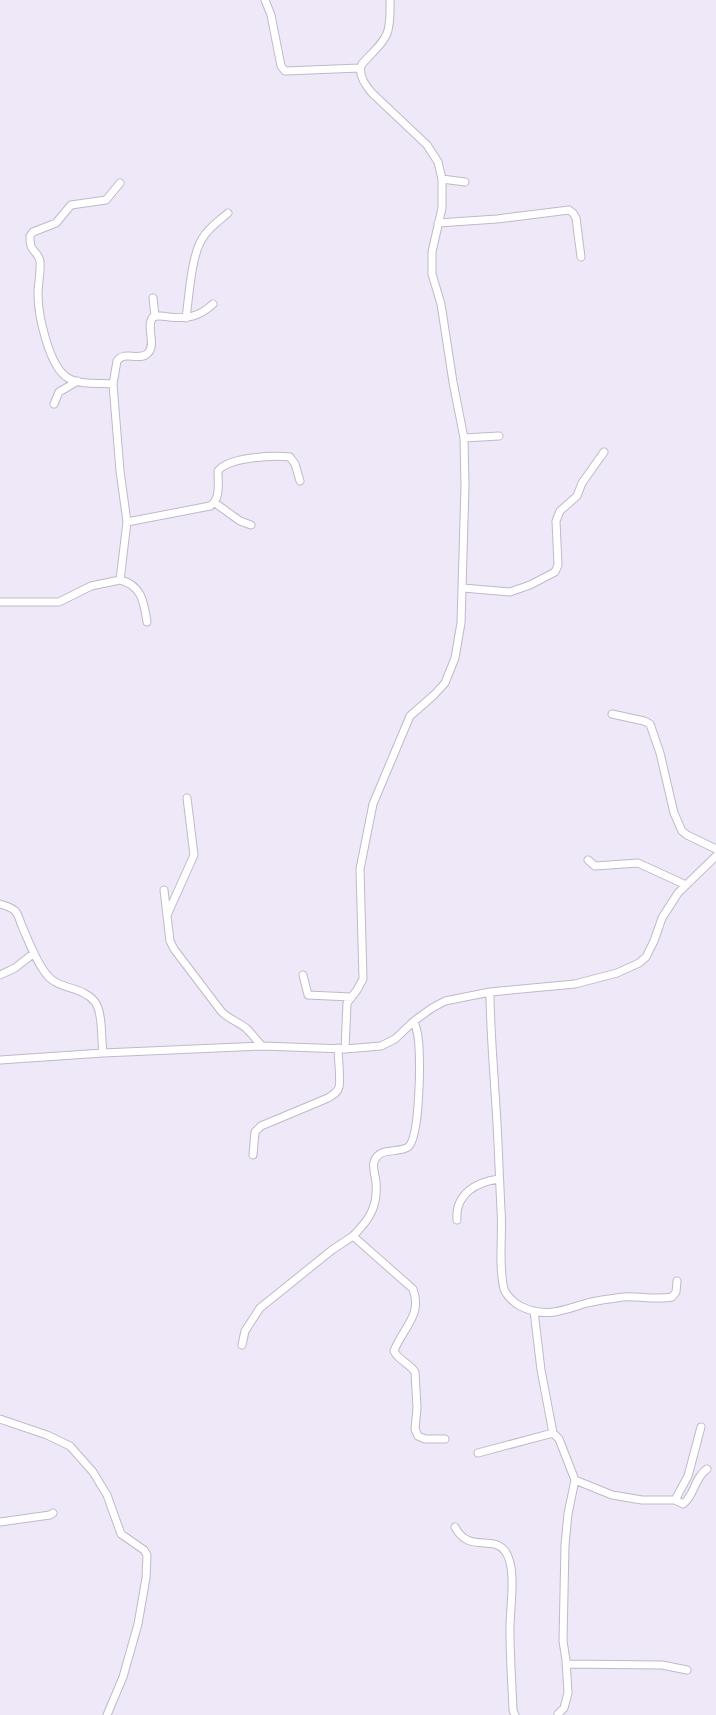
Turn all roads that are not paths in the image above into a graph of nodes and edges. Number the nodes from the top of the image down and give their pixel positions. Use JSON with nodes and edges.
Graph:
{"nodes":[{"id":1,"x":265,"y":0,"type":"edge"},
{"id":2,"x":390,"y":0,"type":"edge"},
{"id":3,"x":360,"y":68,"type":"junction"},
{"id":4,"x":442,"y":179,"type":"junction"},
{"id":5,"x":466,"y":182,"type":"dead end"},
{"id":6,"x":120,"y":183,"type":"dead end"},
{"id":7,"x":228,"y":213,"type":"dead end"},
{"id":8,"x":438,"y":223,"type":"junction"},
{"id":9,"x":581,"y":257,"type":"dead end"},
{"id":10,"x":153,"y":298,"type":"dead end"},
{"id":11,"x":213,"y":304,"type":"dead end"},
{"id":12,"x":155,"y":316,"type":"junction"},
{"id":13,"x":186,"y":318,"type":"junction"},
{"id":14,"x":78,"y":381,"type":"junction"},
{"id":15,"x":113,"y":384,"type":"junction"},
{"id":16,"x":54,"y":404,"type":"dead end"},
{"id":17,"x":499,"y":436,"type":"dead end"},
{"id":18,"x":464,"y":438,"type":"junction"},
{"id":19,"x":604,"y":452,"type":"dead end"},
{"id":20,"x":300,"y":482,"type":"dead end"},
{"id":21,"x":214,"y":503,"type":"junction"},
{"id":22,"x":127,"y":522,"type":"junction"},
{"id":23,"x":251,"y":525,"type":"dead end"},
{"id":24,"x":120,"y":580,"type":"junction"},
{"id":25,"x":463,"y":588,"type":"junction"},
{"id":26,"x":0,"y":602,"type":"edge"},
{"id":27,"x":147,"y":622,"type":"dead end"},
{"id":28,"x":612,"y":714,"type":"dead end"},
{"id":29,"x":187,"y":798,"type":"dead end"},
{"id":30,"x":716,"y":849,"type":"edge"},
{"id":31,"x":716,"y":856,"type":"edge"},
{"id":32,"x":588,"y":860,"type":"dead end"},
{"id":33,"x":686,"y":885,"type":"junction"},
{"id":34,"x":164,"y":890,"type":"dead end"},
{"id":35,"x":0,"y":904,"type":"edge"},
{"id":36,"x":168,"y":914,"type":"junction"},
{"id":37,"x":33,"y":955,"type":"junction"},
{"id":38,"x":0,"y":975,"type":"edge"},
{"id":39,"x":302,"y":975,"type":"dead end"},
{"id":40,"x":490,"y":992,"type":"junction"},
{"id":41,"x":351,"y":997,"type":"junction"},
{"id":42,"x":414,"y":1021,"type":"junction"},
{"id":43,"x":262,"y":1046,"type":"junction"},
{"id":44,"x":341,"y":1049,"type":"junction"},
{"id":45,"x":103,"y":1053,"type":"junction"},
{"id":46,"x":0,"y":1060,"type":"edge"},
{"id":47,"x":253,"y":1155,"type":"dead end"},
{"id":48,"x":499,"y":1179,"type":"junction"},
{"id":49,"x":457,"y":1220,"type":"dead end"},
{"id":50,"x":353,"y":1236,"type":"junction"},
{"id":51,"x":676,"y":1281,"type":"dead end"},
{"id":52,"x":534,"y":1311,"type":"junction"},
{"id":53,"x":242,"y":1345,"type":"dead end"},
{"id":54,"x":0,"y":1419,"type":"edge"},
{"id":55,"x":701,"y":1427,"type":"dead end"},
{"id":56,"x":553,"y":1433,"type":"junction"},
{"id":57,"x":445,"y":1439,"type":"dead end"},
{"id":58,"x":478,"y":1453,"type":"dead end"},
{"id":59,"x":707,"y":1468,"type":"dead end"},
{"id":60,"x":575,"y":1480,"type":"junction"},
{"id":61,"x":674,"y":1500,"type":"junction"},
{"id":62,"x":53,"y":1513,"type":"dead end"},
{"id":63,"x":0,"y":1522,"type":"edge"},
{"id":64,"x":455,"y":1527,"type":"dead end"},
{"id":65,"x":566,"y":1664,"type":"junction"},
{"id":66,"x":688,"y":1670,"type":"dead end"},
{"id":67,"x":107,"y":1715,"type":"edge"},
{"id":68,"x":515,"y":1715,"type":"edge"},
{"id":69,"x":558,"y":1715,"type":"edge"}],
"edges":[{"from":1,"to":3,"type":"street"},
{"from":2,"to":3,"type":"street"},
{"from":3,"to":4,"type":"street"},
{"from":4,"to":5,"type":"street"},
{"from":4,"to":8,"type":"street"},
{"from":6,"to":14,"type":"street"},
{"from":7,"to":13,"type":"street"},
{"from":8,"to":9,"type":"street"},
{"from":8,"to":18,"type":"street"},
{"from":10,"to":12,"type":"street"},
{"from":11,"to":13,"type":"street"},
{"from":12,"to":13,"type":"street"},
{"from":12,"to":15,"type":"street"},
{"from":14,"to":15,"type":"street"},
{"from":14,"to":16,"type":"street"},
{"from":15,"to":22,"type":"street"},
{"from":17,"to":18,"type":"street"},
{"from":18,"to":25,"type":"street"},
{"from":19,"to":25,"type":"street"},
{"from":20,"to":21,"type":"street"},
{"from":21,"to":22,"type":"street"},
{"from":21,"to":23,"type":"street"},
{"from":22,"to":24,"type":"street"},
{"from":24,"to":26,"type":"street"},
{"from":24,"to":27,"type":"street"},
{"from":25,"to":41,"type":"street"},
{"from":28,"to":30,"type":"street"},
{"from":29,"to":36,"type":"street"},
{"from":31,"to":33,"type":"street"},
{"from":32,"to":33,"type":"street"},
{"from":33,"to":40,"type":"street"},
{"from":34,"to":36,"type":"street"},
{"from":35,"to":37,"type":"street"},
{"from":36,"to":43,"type":"street"},
{"from":37,"to":38,"type":"street"},
{"from":37,"to":45,"type":"street"},
{"from":39,"to":41,"type":"street"},
{"from":40,"to":42,"type":"street"},
{"from":40,"to":48,"type":"street"},
{"from":41,"to":44,"type":"street"},
{"from":42,"to":44,"type":"street"},
{"from":42,"to":50,"type":"street"},
{"from":43,"to":44,"type":"street"},
{"from":43,"to":45,"type":"street"},
{"from":44,"to":47,"type":"street"},
{"from":45,"to":46,"type":"street"},
{"from":48,"to":49,"type":"street"},
{"from":48,"to":52,"type":"street"},
{"from":50,"to":53,"type":"street"},
{"from":50,"to":57,"type":"street"},
{"from":51,"to":52,"type":"street"},
{"from":52,"to":56,"type":"street"},
{"from":54,"to":67,"type":"street"},
{"from":55,"to":61,"type":"street"},
{"from":56,"to":58,"type":"street"},
{"from":56,"to":60,"type":"street"},
{"from":59,"to":61,"type":"street"},
{"from":60,"to":61,"type":"street"},
{"from":60,"to":65,"type":"street"},
{"from":62,"to":63,"type":"street"},
{"from":64,"to":68,"type":"street"},
{"from":65,"to":66,"type":"street"},
{"from":65,"to":69,"type":"street"}]}
